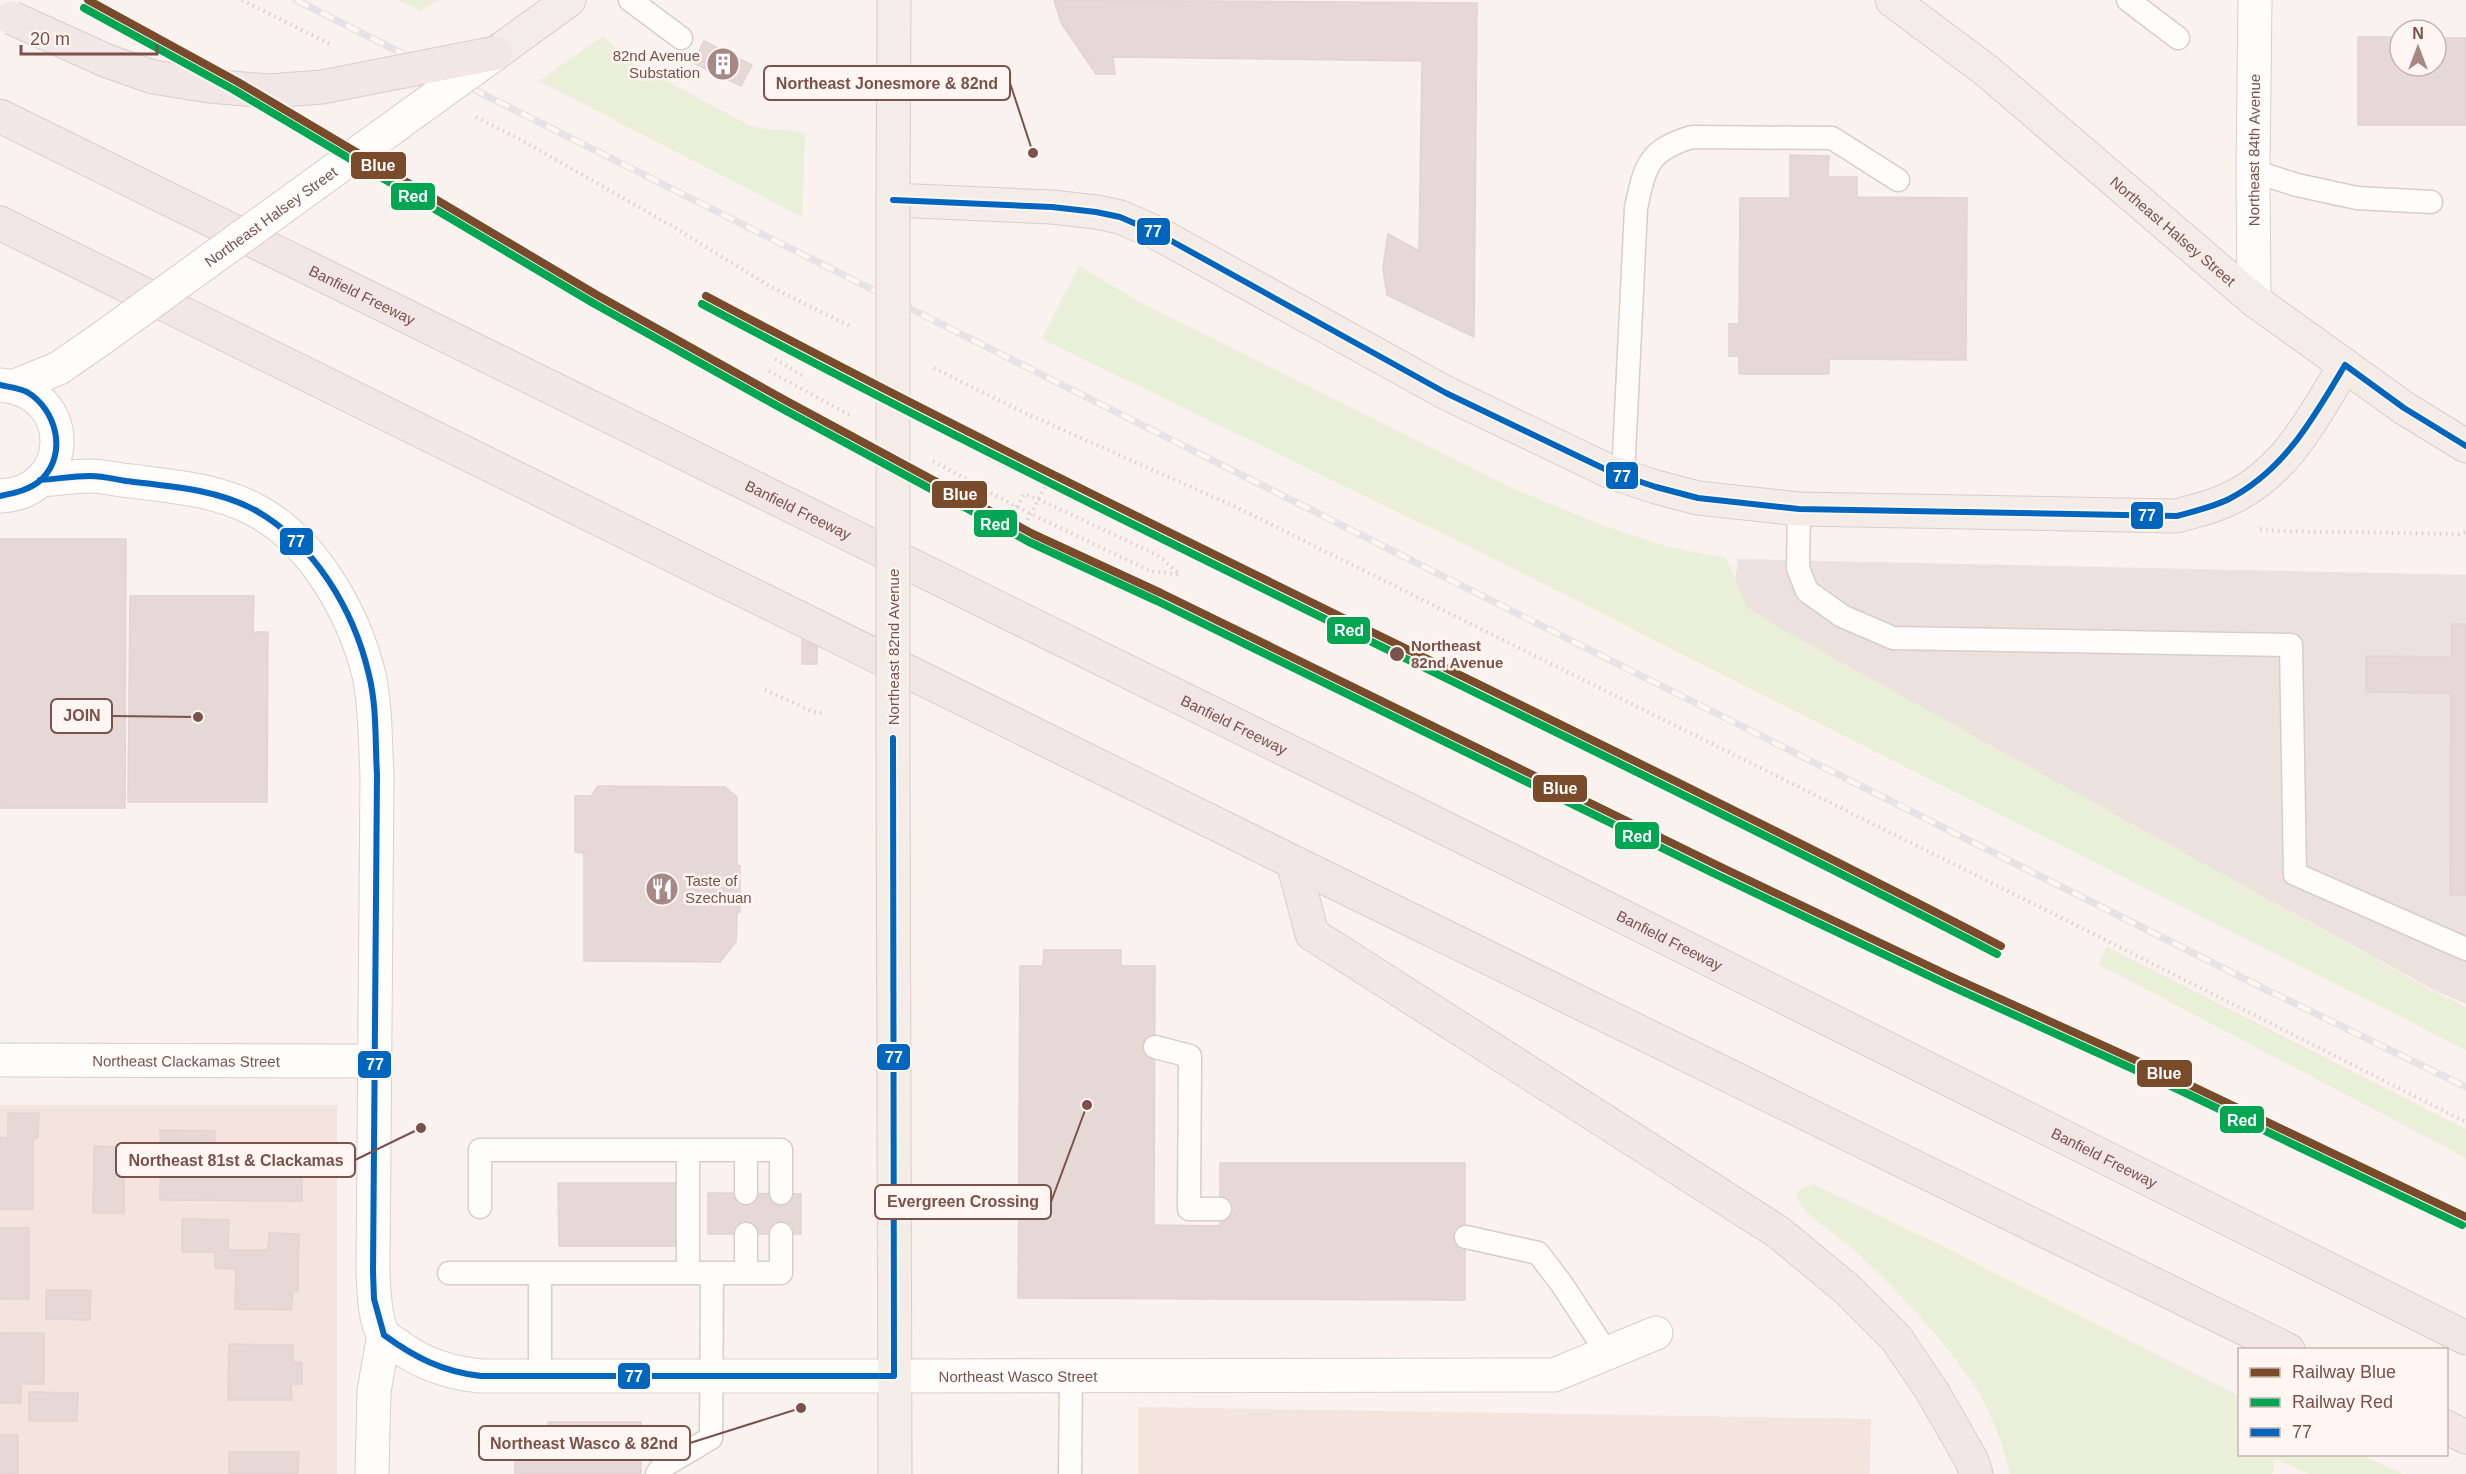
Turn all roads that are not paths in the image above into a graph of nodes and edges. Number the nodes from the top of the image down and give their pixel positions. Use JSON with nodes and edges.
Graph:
{"nodes":[{"id":1,"x":569,"y":0,"type":"edge"},
{"id":2,"x":630,"y":0,"type":"edge"},
{"id":3,"x":894,"y":0,"type":"edge"},
{"id":4,"x":1892,"y":0,"type":"edge"},
{"id":5,"x":2128,"y":0,"type":"edge"},
{"id":6,"x":2255,"y":0,"type":"edge"},
{"id":7,"x":6,"y":15,"type":"edge"},
{"id":8,"x":681,"y":38,"type":"dead end"},
{"id":9,"x":2178,"y":38,"type":"dead end"},
{"id":10,"x":496,"y":53,"type":"junction"},
{"id":11,"x":0,"y":116,"type":"edge"},
{"id":12,"x":2253,"y":171,"type":"junction"},
{"id":13,"x":1899,"y":180,"type":"dead end"},
{"id":14,"x":893,"y":200,"type":"junction"},
{"id":15,"x":2431,"y":202,"type":"dead end"},
{"id":16,"x":0,"y":223,"type":"edge"},
{"id":17,"x":2254,"y":300,"type":"junction"},
{"id":18,"x":2345,"y":365,"type":"junction"},
{"id":19,"x":59,"y":368,"type":"junction"},
{"id":20,"x":8,"y":385,"type":"edge"},
{"id":21,"x":48,"y":411,"type":"junction"},
{"id":22,"x":2466,"y":446,"type":"edge"},
{"id":23,"x":56,"y":452,"type":"junction"},
{"id":24,"x":92,"y":476,"type":"junction"},
{"id":25,"x":1623,"y":476,"type":"junction"},
{"id":26,"x":40,"y":480,"type":"junction"},
{"id":27,"x":0,"y":496,"type":"edge"},
{"id":28,"x":1799,"y":509,"type":"junction"},
{"id":29,"x":1293,"y":862,"type":"junction"},
{"id":30,"x":2466,"y":949,"type":"edge"},
{"id":31,"x":1155,"y":1047,"type":"dead end"},
{"id":32,"x":0,"y":1060,"type":"edge"},
{"id":33,"x":373,"y":1061,"type":"junction"},
{"id":34,"x":688,"y":1150,"type":"junction"},
{"id":35,"x":746,"y":1150,"type":"junction"},
{"id":36,"x":746,"y":1194,"type":"dead end"},
{"id":37,"x":781,"y":1194,"type":"dead end"},
{"id":38,"x":480,"y":1207,"type":"dead end"},
{"id":39,"x":1220,"y":1209,"type":"dead end"},
{"id":40,"x":746,"y":1234,"type":"dead end"},
{"id":41,"x":781,"y":1234,"type":"dead end"},
{"id":42,"x":1466,"y":1236,"type":"dead end"},
{"id":43,"x":449,"y":1273,"type":"dead end"},
{"id":44,"x":540,"y":1273,"type":"junction"},
{"id":45,"x":688,"y":1273,"type":"junction"},
{"id":46,"x":712,"y":1273,"type":"junction"},
{"id":47,"x":746,"y":1273,"type":"junction"},
{"id":48,"x":1656,"y":1333,"type":"dead end"},
{"id":49,"x":384,"y":1335,"type":"junction"},
{"id":50,"x":2466,"y":1338,"type":"edge"},
{"id":51,"x":2284,"y":1348,"type":"edge"},
{"id":52,"x":1607,"y":1353,"type":"junction"},
{"id":53,"x":1071,"y":1375,"type":"junction"},
{"id":54,"x":894,"y":1376,"type":"junction"},
{"id":55,"x":540,"y":1377,"type":"junction"},
{"id":56,"x":712,"y":1377,"type":"junction"},
{"id":57,"x":2448,"y":1428,"type":"edge"},
{"id":58,"x":2466,"y":1437,"type":"edge"},
{"id":59,"x":372,"y":1474,"type":"edge"},
{"id":60,"x":657,"y":1474,"type":"edge"},
{"id":61,"x":895,"y":1474,"type":"edge"},
{"id":62,"x":1070,"y":1474,"type":"edge"},
{"id":63,"x":1976,"y":1474,"type":"edge"}],
"edges":[{"from":1,"to":10,"type":"main road","name":"Northeast Halsey Street"},
{"from":2,"to":8,"type":"lane"},
{"from":3,"to":14,"type":"main road","name":"Northeast 82nd Avenue"},
{"from":4,"to":17,"type":"main road","name":"Northeast Halsey Street"},
{"from":5,"to":9,"type":"lane"},
{"from":6,"to":12,"type":"main road","name":"Northeast 84th Avenue"},
{"from":7,"to":10,"type":"highway","bridge":true},
{"from":10,"to":19,"type":"main road","name":"Northeast Halsey Street","bridge":true},
{"from":11,"to":50,"type":"highway","name":"Banfield Freeway"},
{"from":12,"to":15,"type":"lane"},
{"from":12,"to":17,"type":"main road","name":"Northeast 84th Avenue"},
{"from":13,"to":25,"type":"lane"},
{"from":14,"to":25,"type":"main road"},
{"from":14,"to":54,"type":"main road","name":"Northeast 82nd Avenue","bridge":true},
{"from":16,"to":29,"type":"highway"},
{"from":17,"to":18,"type":"main road","name":"Northeast Halsey Street"},
{"from":18,"to":22,"type":"main road","name":"Northeast Halsey Street"},
{"from":18,"to":28,"type":"main road"},
{"from":19,"to":20,"type":"main road","name":"Northeast Halsey Street"},
{"from":19,"to":21,"type":"main road"},
{"from":20,"to":21,"type":"main road"},
{"from":21,"to":23,"type":"main road"},
{"from":23,"to":24,"type":"main road"},
{"from":23,"to":26,"type":"main road"},
{"from":24,"to":26,"type":"main road"},
{"from":24,"to":33,"type":"main road"},
{"from":25,"to":28,"type":"main road"},
{"from":26,"to":27,"type":"main road"},
{"from":28,"to":30,"type":"lane"},
{"from":29,"to":51,"type":"highway"},
{"from":29,"to":63,"type":"highway"},
{"from":31,"to":39,"type":"lane"},
{"from":32,"to":33,"type":"main road","name":"Northeast Clackamas Street"},
{"from":33,"to":49,"type":"main road"},
{"from":34,"to":35,"type":"lane"},
{"from":34,"to":38,"type":"lane"},
{"from":34,"to":45,"type":"lane"},
{"from":35,"to":36,"type":"lane"},
{"from":35,"to":37,"type":"lane"},
{"from":40,"to":47,"type":"lane"},
{"from":41,"to":47,"type":"lane"},
{"from":42,"to":52,"type":"lane"},
{"from":43,"to":44,"type":"lane"},
{"from":44,"to":45,"type":"lane"},
{"from":44,"to":55,"type":"lane"},
{"from":45,"to":46,"type":"lane"},
{"from":46,"to":47,"type":"lane"},
{"from":46,"to":56,"type":"lane"},
{"from":48,"to":52,"type":"main road","name":"Northeast Wasco Street"},
{"from":49,"to":55,"type":"main road","name":"Northeast Wasco Street"},
{"from":49,"to":59,"type":"main road"},
{"from":52,"to":53,"type":"main road","name":"Northeast Wasco Street"},
{"from":53,"to":54,"type":"main road","name":"Northeast Wasco Street"},
{"from":53,"to":62,"type":"lane"},
{"from":54,"to":56,"type":"main road","name":"Northeast Wasco Street"},
{"from":54,"to":61,"type":"main road","name":"Northeast 82nd Avenue"},
{"from":55,"to":56,"type":"main road","name":"Northeast Wasco Street"},
{"from":56,"to":60,"type":"lane"},
{"from":57,"to":58,"type":"highway"}]}
